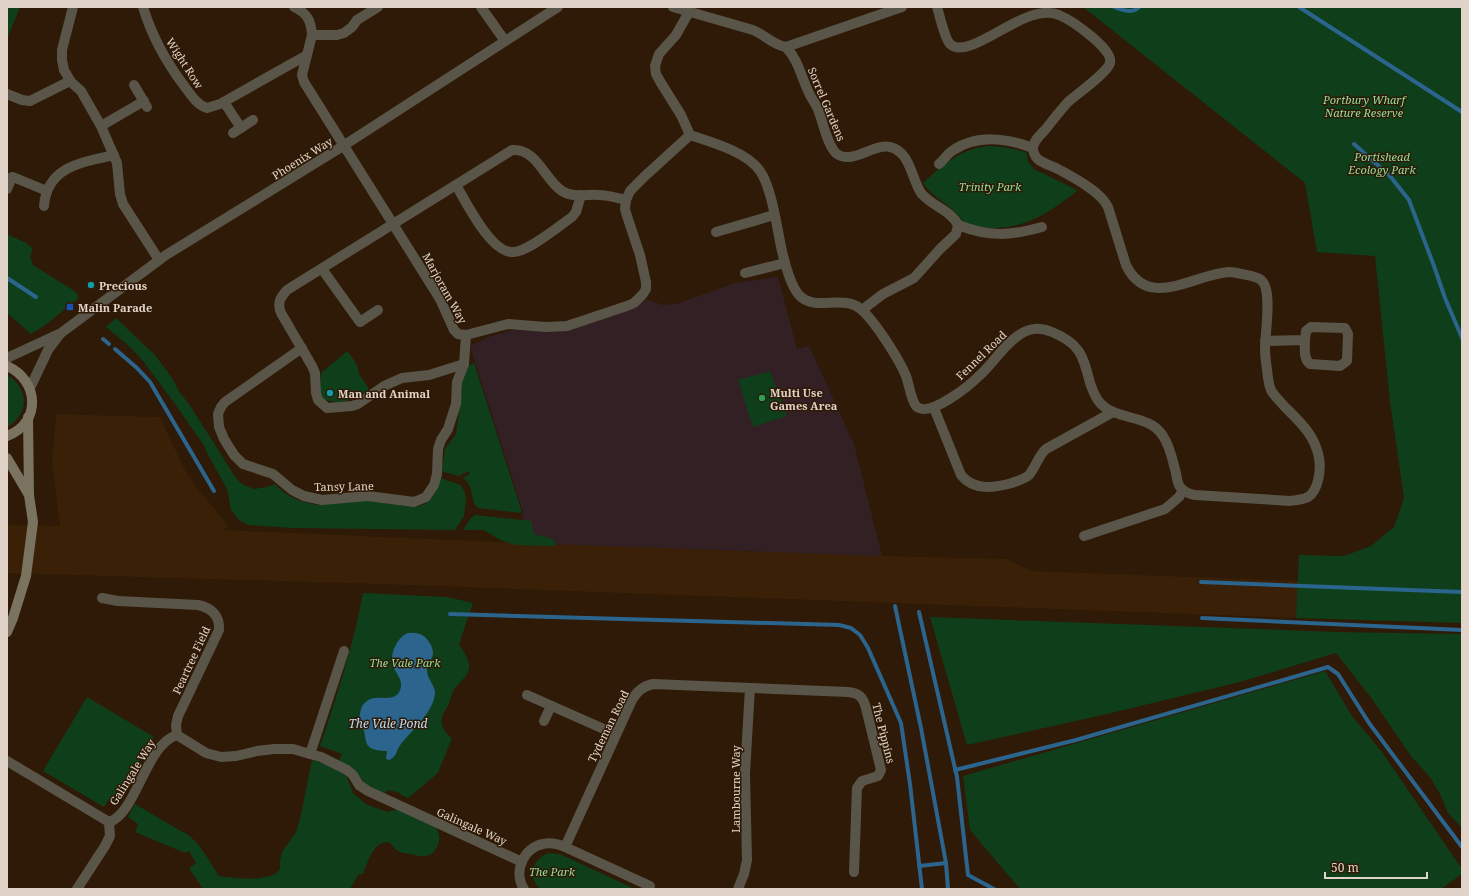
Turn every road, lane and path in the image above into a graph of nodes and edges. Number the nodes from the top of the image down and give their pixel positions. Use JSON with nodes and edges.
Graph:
{"nodes":[{"id":1,"x":73,"y":7,"type":"edge"},
{"id":2,"x":143,"y":7,"type":"edge"},
{"id":3,"x":294,"y":7,"type":"edge"},
{"id":4,"x":378,"y":7,"type":"edge"},
{"id":5,"x":481,"y":7,"type":"edge"},
{"id":6,"x":558,"y":7,"type":"edge"},
{"id":7,"x":673,"y":7,"type":"edge"},
{"id":8,"x":902,"y":7,"type":"edge"},
{"id":9,"x":937,"y":7,"type":"edge"},
{"id":10,"x":689,"y":12,"type":"junction"},
{"id":11,"x":312,"y":35,"type":"junction"},
{"id":12,"x":504,"y":41,"type":"junction"},
{"id":13,"x":786,"y":47,"type":"junction"},
{"id":14,"x":307,"y":55,"type":"junction"},
{"id":15,"x":70,"y":81,"type":"junction"},
{"id":16,"x":134,"y":85,"type":"dead end"},
{"id":17,"x":7,"y":94,"type":"edge"},
{"id":18,"x":224,"y":102,"type":"junction"},
{"id":19,"x":253,"y":120,"type":"dead end"},
{"id":20,"x":101,"y":126,"type":"junction"},
{"id":21,"x":690,"y":135,"type":"junction"},
{"id":22,"x":343,"y":146,"type":"junction"},
{"id":23,"x":1033,"y":148,"type":"junction"},
{"id":24,"x":114,"y":155,"type":"junction"},
{"id":25,"x":940,"y":164,"type":"dead end"},
{"id":26,"x":456,"y":185,"type":"junction"},
{"id":27,"x":7,"y":189,"type":"edge"},
{"id":28,"x":47,"y":191,"type":"junction"},
{"id":29,"x":581,"y":195,"type":"junction"},
{"id":30,"x":626,"y":200,"type":"junction"},
{"id":31,"x":44,"y":206,"type":"dead end"},
{"id":32,"x":774,"y":215,"type":"junction"},
{"id":33,"x":393,"y":224,"type":"junction"},
{"id":34,"x":958,"y":224,"type":"junction"},
{"id":35,"x":1042,"y":227,"type":"dead end"},
{"id":36,"x":716,"y":232,"type":"dead end"},
{"id":37,"x":159,"y":260,"type":"junction"},
{"id":38,"x":785,"y":263,"type":"junction"},
{"id":39,"x":322,"y":269,"type":"junction"},
{"id":40,"x":745,"y":274,"type":"dead end"},
{"id":41,"x":378,"y":310,"type":"dead end"},
{"id":42,"x":862,"y":310,"type":"junction"},
{"id":43,"x":61,"y":333,"type":"junction"},
{"id":44,"x":466,"y":335,"type":"junction"},
{"id":45,"x":1306,"y":340,"type":"junction"},
{"id":46,"x":1265,"y":341,"type":"junction"},
{"id":47,"x":302,"y":348,"type":"junction"},
{"id":48,"x":7,"y":358,"type":"edge"},
{"id":49,"x":464,"y":364,"type":"junction"},
{"id":50,"x":7,"y":366,"type":"edge"},
{"id":51,"x":30,"y":388,"type":"junction"},
{"id":52,"x":934,"y":408,"type":"junction"},
{"id":53,"x":1113,"y":412,"type":"junction"},
{"id":54,"x":28,"y":417,"type":"junction"},
{"id":55,"x":7,"y":436,"type":"edge"},
{"id":56,"x":7,"y":458,"type":"edge"},
{"id":57,"x":1183,"y":490,"type":"junction"},
{"id":58,"x":29,"y":495,"type":"junction"},
{"id":59,"x":1084,"y":536,"type":"dead end"},
{"id":60,"x":102,"y":598,"type":"dead end"},
{"id":61,"x":7,"y":632,"type":"edge"},
{"id":62,"x":344,"y":651,"type":"dead end"},
{"id":63,"x":750,"y":688,"type":"junction"},
{"id":64,"x":824,"y":691,"type":"joint"},
{"id":65,"x":527,"y":695,"type":"dead end"},
{"id":66,"x":551,"y":706,"type":"junction"},
{"id":67,"x":544,"y":721,"type":"dead end"},
{"id":68,"x":615,"y":734,"type":"junction"},
{"id":69,"x":177,"y":735,"type":"junction"},
{"id":70,"x":310,"y":754,"type":"junction"},
{"id":71,"x":7,"y":761,"type":"edge"},
{"id":72,"x":109,"y":822,"type":"junction"},
{"id":73,"x":565,"y":847,"type":"junction"},
{"id":74,"x":522,"y":862,"type":"junction"},
{"id":75,"x":854,"y":872,"type":"dead end"},
{"id":76,"x":650,"y":886,"type":"dead end"},
{"id":77,"x":77,"y":889,"type":"edge"},
{"id":78,"x":524,"y":889,"type":"edge"},
{"id":79,"x":738,"y":889,"type":"edge"}],
"edges":[{"from":1,"to":15,"type":"street"},
{"from":2,"to":18,"type":"street","name":"Wight Row"},
{"from":3,"to":11,"type":"street"},
{"from":4,"to":11,"type":"street"},
{"from":5,"to":12,"type":"street"},
{"from":6,"to":12,"type":"street","name":"Phoenix Way"},
{"from":7,"to":10,"type":"street"},
{"from":8,"to":13,"type":"street"},
{"from":9,"to":23,"type":"street"},
{"from":10,"to":13,"type":"street"},
{"from":10,"to":21,"type":"street"},
{"from":11,"to":14,"type":"street","name":"Marjoram Way"},
{"from":12,"to":22,"type":"street","name":"Phoenix Way"},
{"from":13,"to":34,"type":"street","name":"Sorrel Gardens"},
{"from":14,"to":18,"type":"street","name":"Wight Row"},
{"from":14,"to":22,"type":"street","name":"Marjoram Way"},
{"from":15,"to":17,"type":"street"},
{"from":15,"to":20,"type":"street"},
{"from":16,"to":20,"type":"street"},
{"from":18,"to":19,"type":"street"},
{"from":20,"to":24,"type":"street"},
{"from":21,"to":30,"type":"street"},
{"from":21,"to":32,"type":"street"},
{"from":22,"to":33,"type":"street","name":"Marjoram Way"},
{"from":22,"to":37,"type":"street","name":"Phoenix Way"},
{"from":23,"to":25,"type":"street"},
{"from":23,"to":46,"type":"street"},
{"from":24,"to":28,"type":"street"},
{"from":24,"to":37,"type":"street"},
{"from":26,"to":29,"type":"street"},
{"from":26,"to":29,"type":"street"},
{"from":26,"to":33,"type":"street"},
{"from":27,"to":28,"type":"street"},
{"from":28,"to":31,"type":"street"},
{"from":29,"to":30,"type":"street"},
{"from":30,"to":44,"type":"street","name":"Marjoram Way"},
{"from":32,"to":36,"type":"street"},
{"from":32,"to":38,"type":"street"},
{"from":33,"to":39,"type":"street"},
{"from":33,"to":44,"type":"street","name":"Marjoram Way"},
{"from":34,"to":35,"type":"street","name":"Sorrel Gardens"},
{"from":34,"to":42,"type":"street"},
{"from":37,"to":43,"type":"street","name":"Phoenix Way"},
{"from":38,"to":40,"type":"street"},
{"from":38,"to":42,"type":"street"},
{"from":39,"to":41,"type":"street"},
{"from":39,"to":47,"type":"street"},
{"from":42,"to":52,"type":"street"},
{"from":43,"to":48,"type":"street","name":"Phoenix Way"},
{"from":43,"to":51,"type":"street","name":"Phoenix Way"},
{"from":44,"to":49,"type":"street","name":"Tansy Lane"},
{"from":45,"to":45,"type":"street"},
{"from":45,"to":46,"type":"street"},
{"from":46,"to":57,"type":"street"},
{"from":47,"to":49,"type":"street"},
{"from":47,"to":49,"type":"street","name":"Tansy Lane"},
{"from":50,"to":51,"type":"street"},
{"from":51,"to":54,"type":"street"},
{"from":52,"to":53,"type":"street","name":"Fennel Road"},
{"from":52,"to":53,"type":"street"},
{"from":53,"to":57,"type":"street","name":"Fennel Road"},
{"from":54,"to":55,"type":"street"},
{"from":54,"to":58,"type":"street"},
{"from":56,"to":58,"type":"street"},
{"from":57,"to":59,"type":"street"},
{"from":58,"to":61,"type":"street"},
{"from":60,"to":69,"type":"street","name":"Peartree Field"},
{"from":62,"to":70,"type":"street"},
{"from":63,"to":64,"type":"street","name":"Tydeman Road"},
{"from":63,"to":68,"type":"street","name":"Tydeman Road"},
{"from":63,"to":79,"type":"street","name":"Lambourne Way"},
{"from":64,"to":75,"type":"street","name":"The Pippins"},
{"from":65,"to":66,"type":"street"},
{"from":66,"to":67,"type":"street"},
{"from":66,"to":68,"type":"street"},
{"from":68,"to":73,"type":"street","name":"Tydeman Road"},
{"from":69,"to":70,"type":"street","name":"Galingale Way"},
{"from":69,"to":72,"type":"street","name":"Galingale Way"},
{"from":70,"to":74,"type":"street","name":"Galingale Way"},
{"from":71,"to":72,"type":"street","name":"Galingale Way"},
{"from":72,"to":77,"type":"street"},
{"from":73,"to":74,"type":"street"},
{"from":73,"to":76,"type":"street"},
{"from":74,"to":78,"type":"street"}]}
